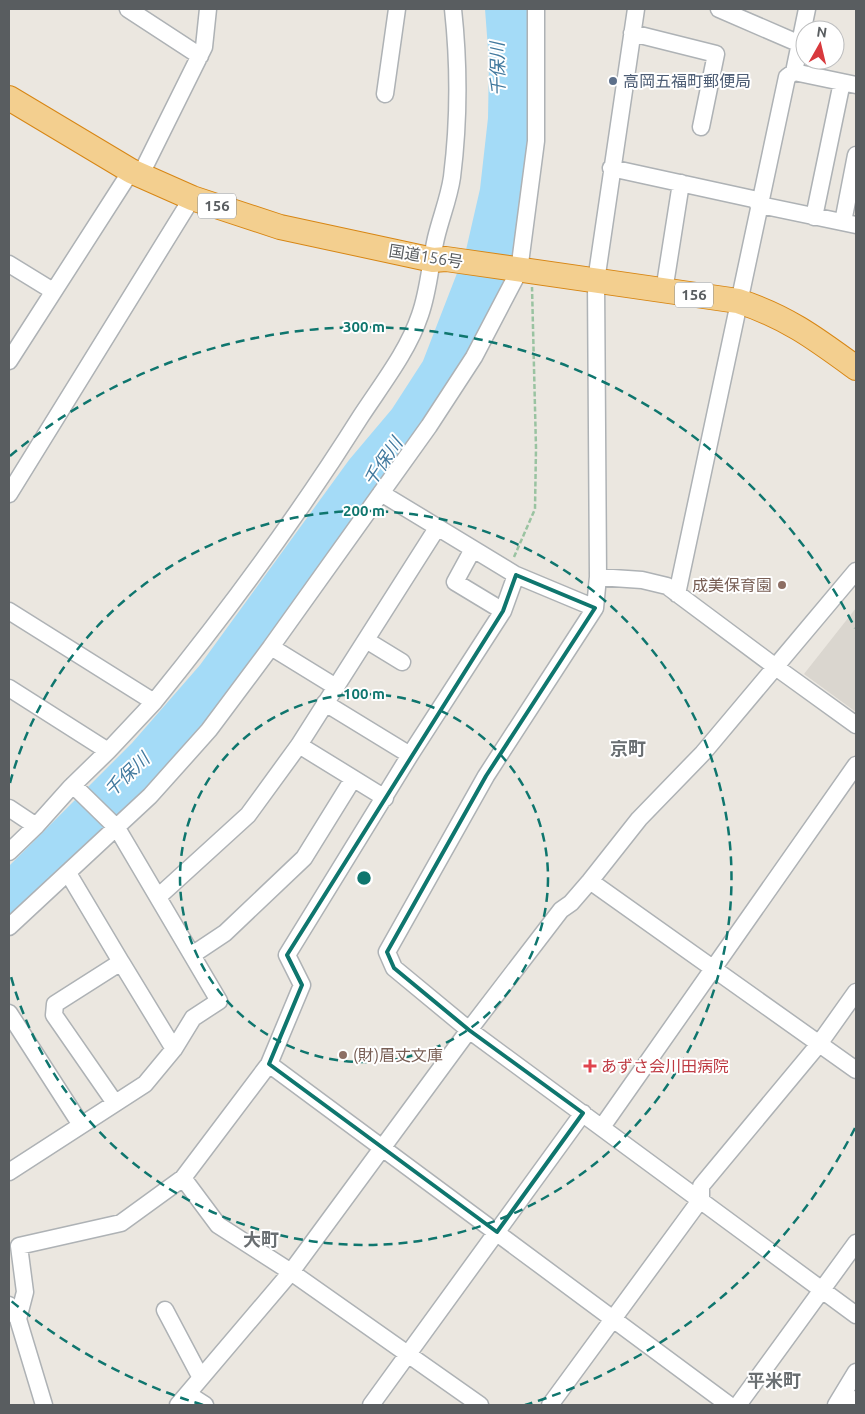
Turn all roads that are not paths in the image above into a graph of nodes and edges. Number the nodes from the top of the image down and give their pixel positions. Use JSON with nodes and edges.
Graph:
{"nodes":[{"id":1,"x":128,"y":9,"type":"edge"},
{"id":2,"x":208,"y":9,"type":"edge"},
{"id":3,"x":397,"y":9,"type":"edge"},
{"id":4,"x":453,"y":9,"type":"edge"},
{"id":5,"x":536,"y":9,"type":"edge"},
{"id":6,"x":636,"y":9,"type":"edge"},
{"id":7,"x":719,"y":9,"type":"edge"},
{"id":8,"x":632,"y":33,"type":"junction"},
{"id":9,"x":795,"y":42,"type":"edge"},
{"id":10,"x":200,"y":56,"type":"junction"},
{"id":11,"x":795,"y":67,"type":"edge"},
{"id":12,"x":794,"y":72,"type":"junction"},
{"id":13,"x":849,"y":84,"type":"edge"},
{"id":14,"x":385,"y":94,"type":"dead end"},
{"id":15,"x":9,"y":98,"type":"edge"},
{"id":16,"x":701,"y":127,"type":"dead end"},
{"id":17,"x":856,"y":155,"type":"edge"},
{"id":18,"x":611,"y":168,"type":"junction"},
{"id":19,"x":131,"y":171,"type":"junction"},
{"id":20,"x":681,"y":183,"type":"junction"},
{"id":21,"x":192,"y":198,"type":"junction"},
{"id":22,"x":760,"y":205,"type":"junction"},
{"id":23,"x":814,"y":217,"type":"junction"},
{"id":24,"x":850,"y":224,"type":"edge"},
{"id":25,"x":440,"y":260,"type":"junction"},
{"id":26,"x":9,"y":264,"type":"edge"},
{"id":27,"x":522,"y":271,"type":"junction"},
{"id":28,"x":596,"y":281,"type":"junction"},
{"id":29,"x":664,"y":291,"type":"junction"},
{"id":30,"x":53,"y":292,"type":"junction"},
{"id":31,"x":738,"y":301,"type":"junction"},
{"id":32,"x":9,"y":361,"type":"edge"},
{"id":33,"x":856,"y":368,"type":"edge"},
{"id":34,"x":381,"y":492,"type":"junction"},
{"id":35,"x":9,"y":494,"type":"edge"},
{"id":36,"x":437,"y":528,"type":"junction"},
{"id":37,"x":474,"y":549,"type":"junction"},
{"id":38,"x":856,"y":571,"type":"edge"},
{"id":39,"x":512,"y":572,"type":"junction"},
{"id":40,"x":598,"y":577,"type":"junction"},
{"id":41,"x":678,"y":594,"type":"junction"},
{"id":42,"x":595,"y":608,"type":"junction"},
{"id":43,"x":9,"y":611,"type":"edge"},
{"id":44,"x":503,"y":611,"type":"junction"},
{"id":45,"x":366,"y":640,"type":"junction"},
{"id":46,"x":271,"y":647,"type":"junction"},
{"id":47,"x":402,"y":662,"type":"dead end"},
{"id":48,"x":777,"y":668,"type":"junction"},
{"id":49,"x":336,"y":687,"type":"junction"},
{"id":50,"x":9,"y":688,"type":"edge"},
{"id":51,"x":154,"y":702,"type":"junction"},
{"id":52,"x":325,"y":703,"type":"junction"},
{"id":53,"x":856,"y":724,"type":"edge"},
{"id":54,"x":299,"y":745,"type":"junction"},
{"id":55,"x":108,"y":751,"type":"junction"},
{"id":56,"x":410,"y":755,"type":"junction"},
{"id":57,"x":856,"y":765,"type":"edge"},
{"id":58,"x":353,"y":778,"type":"junction"},
{"id":59,"x":76,"y":788,"type":"junction"},
{"id":60,"x":385,"y":798,"type":"junction"},
{"id":61,"x":9,"y":808,"type":"edge"},
{"id":62,"x":36,"y":826,"type":"junction"},
{"id":63,"x":115,"y":826,"type":"junction"},
{"id":64,"x":9,"y":852,"type":"edge"},
{"id":65,"x":68,"y":873,"type":"junction"},
{"id":66,"x":590,"y":881,"type":"junction"},
{"id":67,"x":158,"y":897,"type":"junction"},
{"id":68,"x":9,"y":927,"type":"edge"},
{"id":69,"x":192,"y":955,"type":"junction"},
{"id":70,"x":121,"y":962,"type":"junction"},
{"id":71,"x":712,"y":969,"type":"junction"},
{"id":72,"x":856,"y":992,"type":"edge"},
{"id":73,"x":9,"y":1013,"type":"edge"},
{"id":74,"x":469,"y":1030,"type":"junction"},
{"id":75,"x":819,"y":1044,"type":"junction"},
{"id":76,"x":174,"y":1049,"type":"junction"},
{"id":77,"x":269,"y":1064,"type":"junction"},
{"id":78,"x":856,"y":1070,"type":"edge"},
{"id":79,"x":115,"y":1103,"type":"junction"},
{"id":80,"x":583,"y":1113,"type":"junction"},
{"id":81,"x":81,"y":1125,"type":"junction"},
{"id":82,"x":602,"y":1127,"type":"junction"},
{"id":83,"x":381,"y":1148,"type":"junction"},
{"id":84,"x":9,"y":1172,"type":"edge"},
{"id":85,"x":183,"y":1178,"type":"junction"},
{"id":86,"x":701,"y":1199,"type":"junction"},
{"id":87,"x":497,"y":1232,"type":"junction"},
{"id":88,"x":856,"y":1243,"type":"edge"},
{"id":89,"x":291,"y":1272,"type":"junction"},
{"id":90,"x":822,"y":1292,"type":"junction"},
{"id":91,"x":9,"y":1305,"type":"edge"},
{"id":92,"x":165,"y":1310,"type":"dead end"},
{"id":93,"x":856,"y":1316,"type":"edge"},
{"id":94,"x":615,"y":1318,"type":"junction"},
{"id":95,"x":18,"y":1319,"type":"junction"},
{"id":96,"x":410,"y":1356,"type":"junction"},
{"id":97,"x":856,"y":1372,"type":"edge"},
{"id":98,"x":201,"y":1378,"type":"junction"},
{"id":99,"x":856,"y":1399,"type":"edge"},
{"id":100,"x":183,"y":1400,"type":"edge"},
{"id":101,"x":44,"y":1405,"type":"edge"},
{"id":102,"x":205,"y":1405,"type":"edge"},
{"id":103,"x":372,"y":1405,"type":"edge"},
{"id":104,"x":480,"y":1405,"type":"edge"},
{"id":105,"x":550,"y":1405,"type":"edge"},
{"id":106,"x":729,"y":1405,"type":"edge"},
{"id":107,"x":738,"y":1405,"type":"edge"},
{"id":108,"x":836,"y":1405,"type":"edge"},
{"id":109,"x":847,"y":1405,"type":"edge"}],
"edges":[{"from":1,"to":10,"type":"street"},
{"from":2,"to":10,"type":"street"},
{"from":3,"to":14,"type":"street"},
{"from":4,"to":25,"type":"street"},
{"from":5,"to":27,"type":"street"},
{"from":6,"to":8,"type":"street"},
{"from":7,"to":9,"type":"street"},
{"from":8,"to":16,"type":"street"},
{"from":8,"to":18,"type":"street"},
{"from":10,"to":19,"type":"street"},
{"from":11,"to":12,"type":"street"},
{"from":12,"to":13,"type":"street"},
{"from":12,"to":22,"type":"street"},
{"from":13,"to":23,"type":"street"},
{"from":15,"to":19,"type":"highway","name":"国道156号","number":"156"},
{"from":17,"to":24,"type":"street"},
{"from":18,"to":20,"type":"street"},
{"from":18,"to":28,"type":"street"},
{"from":19,"to":21,"type":"highway","name":"国道156号","number":"156"},
{"from":19,"to":30,"type":"street"},
{"from":20,"to":22,"type":"street"},
{"from":20,"to":29,"type":"street"},
{"from":21,"to":25,"type":"highway","name":"国道156号","number":"156"},
{"from":21,"to":35,"type":"street"},
{"from":22,"to":23,"type":"street"},
{"from":22,"to":31,"type":"street"},
{"from":23,"to":24,"type":"street"},
{"from":25,"to":27,"type":"highway","name":"国道156号","number":"156"},
{"from":25,"to":51,"type":"street"},
{"from":26,"to":30,"type":"street"},
{"from":27,"to":28,"type":"highway","name":"国道156号","number":"156"},
{"from":27,"to":34,"type":"street"},
{"from":28,"to":29,"type":"highway","name":"国道156号","number":"156"},
{"from":28,"to":40,"type":"street"},
{"from":29,"to":31,"type":"highway","name":"国道156号","number":"156"},
{"from":30,"to":32,"type":"street"},
{"from":31,"to":33,"type":"highway","name":"国道156号","number":"156"},
{"from":31,"to":41,"type":"street"},
{"from":34,"to":36,"type":"street"},
{"from":34,"to":46,"type":"street"},
{"from":36,"to":37,"type":"street"},
{"from":36,"to":45,"type":"street"},
{"from":37,"to":39,"type":"street"},
{"from":37,"to":44,"type":"street"},
{"from":38,"to":48,"type":"street"},
{"from":39,"to":42,"type":"street"},
{"from":39,"to":44,"type":"street"},
{"from":40,"to":41,"type":"street"},
{"from":40,"to":42,"type":"street"},
{"from":41,"to":48,"type":"street"},
{"from":42,"to":74,"type":"street"},
{"from":43,"to":51,"type":"street"},
{"from":44,"to":56,"type":"street"},
{"from":45,"to":47,"type":"street"},
{"from":45,"to":49,"type":"street"},
{"from":46,"to":49,"type":"street"},
{"from":46,"to":63,"type":"street"},
{"from":48,"to":53,"type":"street"},
{"from":48,"to":66,"type":"street"},
{"from":49,"to":52,"type":"street"},
{"from":50,"to":55,"type":"street"},
{"from":51,"to":55,"type":"street"},
{"from":52,"to":54,"type":"street"},
{"from":52,"to":56,"type":"street"},
{"from":54,"to":58,"type":"street"},
{"from":54,"to":67,"type":"street"},
{"from":55,"to":59,"type":"street"},
{"from":56,"to":60,"type":"street"},
{"from":57,"to":71,"type":"street"},
{"from":58,"to":60,"type":"street"},
{"from":58,"to":69,"type":"street"},
{"from":59,"to":62,"type":"street"},
{"from":59,"to":63,"type":"street"},
{"from":60,"to":77,"type":"street"},
{"from":61,"to":62,"type":"street"},
{"from":62,"to":64,"type":"street"},
{"from":63,"to":65,"type":"street"},
{"from":63,"to":67,"type":"street"},
{"from":65,"to":68,"type":"street"},
{"from":65,"to":70,"type":"street"},
{"from":66,"to":71,"type":"street"},
{"from":66,"to":74,"type":"street"},
{"from":67,"to":69,"type":"street"},
{"from":69,"to":76,"type":"street"},
{"from":70,"to":76,"type":"street"},
{"from":70,"to":79,"type":"street"},
{"from":71,"to":75,"type":"street"},
{"from":71,"to":82,"type":"street"},
{"from":72,"to":75,"type":"street"},
{"from":73,"to":81,"type":"street"},
{"from":74,"to":80,"type":"street"},
{"from":74,"to":83,"type":"street"},
{"from":75,"to":78,"type":"street"},
{"from":75,"to":86,"type":"street"},
{"from":76,"to":79,"type":"street"},
{"from":77,"to":83,"type":"street"},
{"from":77,"to":85,"type":"street"},
{"from":79,"to":81,"type":"street"},
{"from":80,"to":82,"type":"street"},
{"from":80,"to":87,"type":"street"},
{"from":81,"to":84,"type":"street"},
{"from":82,"to":86,"type":"street"},
{"from":83,"to":87,"type":"street"},
{"from":83,"to":89,"type":"street"},
{"from":85,"to":89,"type":"street"},
{"from":85,"to":95,"type":"street"},
{"from":86,"to":90,"type":"street"},
{"from":86,"to":94,"type":"street"},
{"from":87,"to":94,"type":"street"},
{"from":87,"to":96,"type":"street"},
{"from":88,"to":90,"type":"street"},
{"from":89,"to":96,"type":"street"},
{"from":89,"to":98,"type":"street"},
{"from":90,"to":93,"type":"street"},
{"from":90,"to":107,"type":"street"},
{"from":91,"to":95,"type":"street"},
{"from":92,"to":98,"type":"street"},
{"from":94,"to":105,"type":"street"},
{"from":94,"to":106,"type":"street"},
{"from":95,"to":101,"type":"street"},
{"from":96,"to":103,"type":"street"},
{"from":96,"to":104,"type":"street"},
{"from":97,"to":108,"type":"street"},
{"from":98,"to":100,"type":"street"},
{"from":99,"to":109,"type":"street"},
{"from":100,"to":102,"type":"street"}]}
